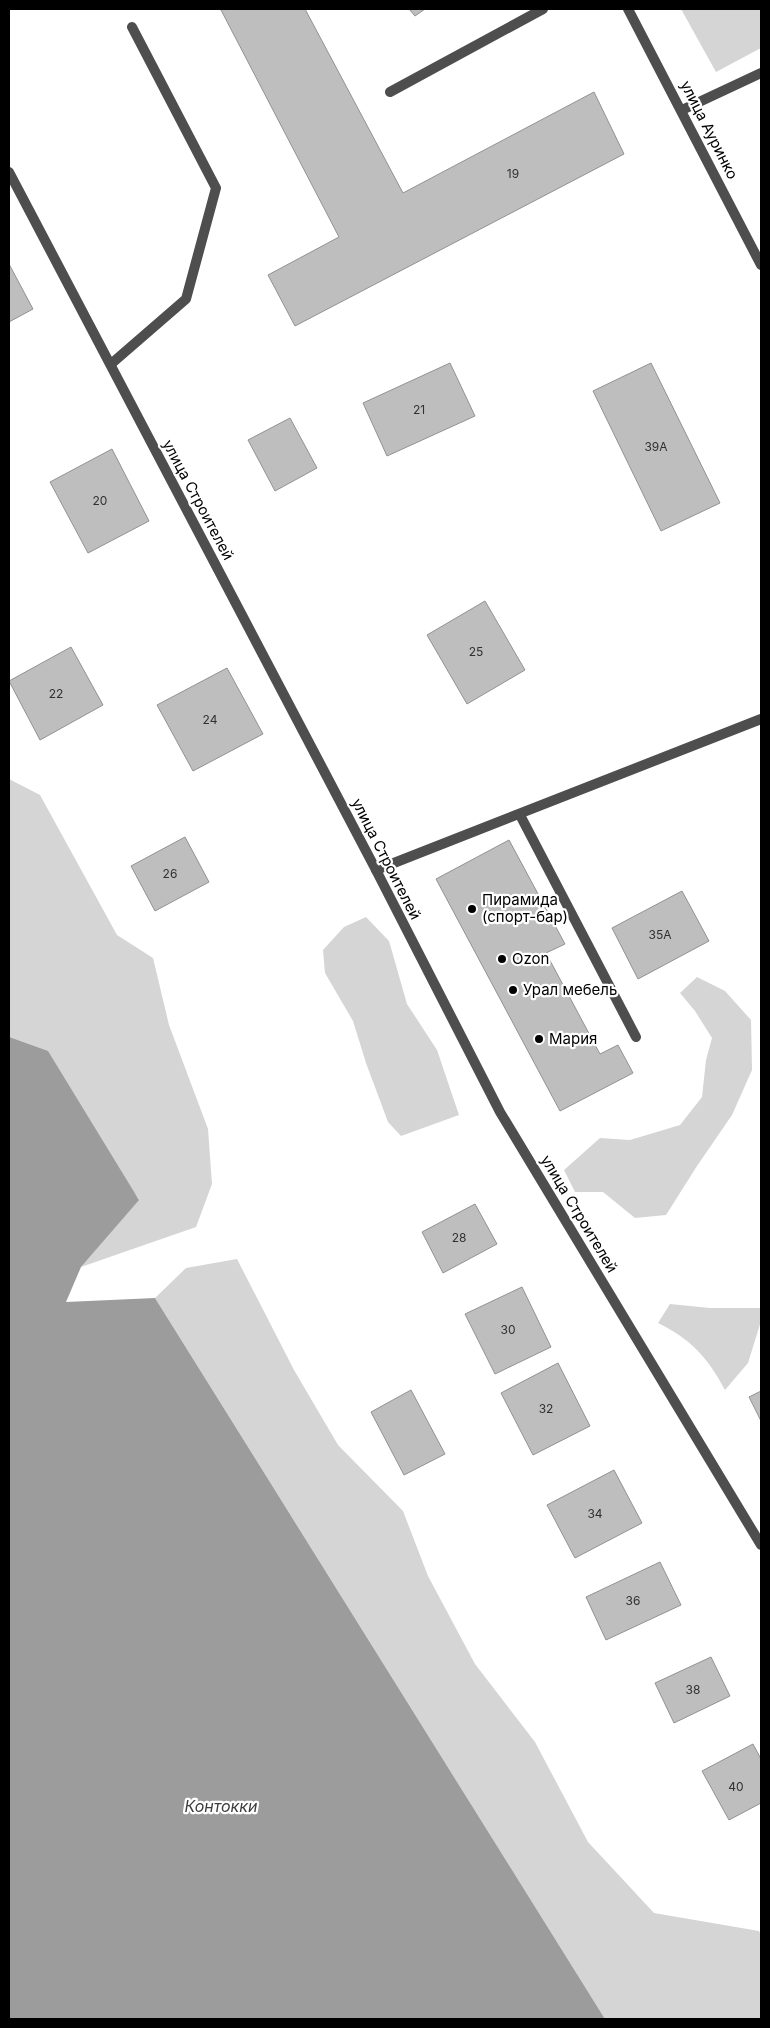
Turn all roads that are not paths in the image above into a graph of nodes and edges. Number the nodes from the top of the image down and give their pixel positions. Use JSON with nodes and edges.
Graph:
{"nodes":[{"id":1,"x":543,"y":9,"type":"edge"},
{"id":2,"x":628,"y":9,"type":"edge"},
{"id":3,"x":132,"y":27,"type":"dead end"},
{"id":4,"x":761,"y":72,"type":"edge"},
{"id":5,"x":390,"y":92,"type":"dead end"},
{"id":6,"x":682,"y":110,"type":"junction"},
{"id":7,"x":9,"y":173,"type":"edge"},
{"id":8,"x":761,"y":265,"type":"edge"},
{"id":9,"x":111,"y":364,"type":"junction"},
{"id":10,"x":761,"y":719,"type":"edge"},
{"id":11,"x":520,"y":815,"type":"junction"},
{"id":12,"x":376,"y":870,"type":"junction"},
{"id":13,"x":636,"y":1037,"type":"dead end"},
{"id":14,"x":761,"y":1545,"type":"edge"}],
"edges":[{"from":1,"to":5,"type":"street"},
{"from":2,"to":6,"type":"street","name":"улица Ауринко"},
{"from":3,"to":9,"type":"street"},
{"from":4,"to":6,"type":"street"},
{"from":6,"to":8,"type":"street","name":"улица Ауринко"},
{"from":7,"to":9,"type":"street","name":"улица Строителей"},
{"from":9,"to":12,"type":"street","name":"улица Строителей"},
{"from":10,"to":11,"type":"street"},
{"from":11,"to":12,"type":"street"},
{"from":11,"to":13,"type":"street"},
{"from":12,"to":14,"type":"street","name":"улица Строителей"}]}
